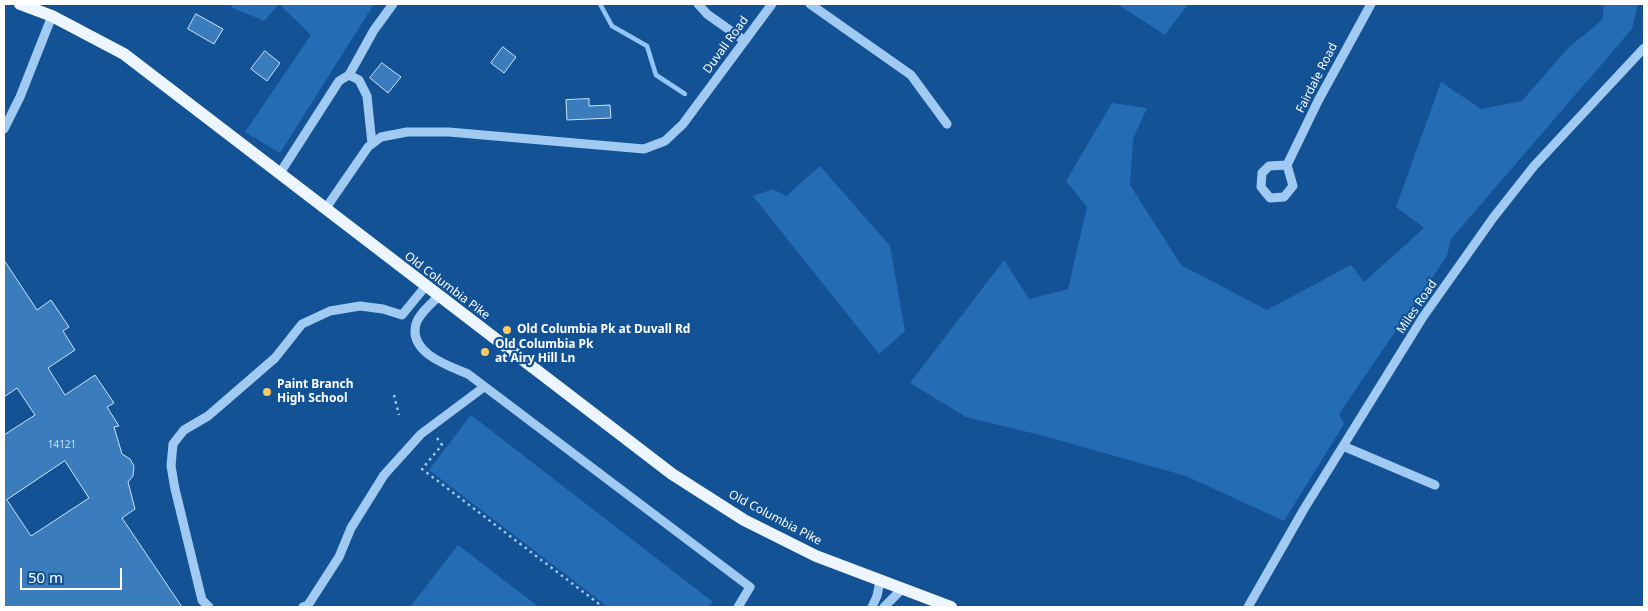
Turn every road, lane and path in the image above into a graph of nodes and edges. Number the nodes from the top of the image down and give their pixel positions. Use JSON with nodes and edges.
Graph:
{"nodes":[{"id":1,"x":20,"y":4,"type":"edge"},
{"id":2,"x":393,"y":4,"type":"edge"},
{"id":3,"x":698,"y":4,"type":"edge"},
{"id":4,"x":772,"y":4,"type":"edge"},
{"id":5,"x":810,"y":4,"type":"edge"},
{"id":6,"x":1371,"y":4,"type":"edge"},
{"id":7,"x":52,"y":16,"type":"junction"},
{"id":8,"x":745,"y":40,"type":"junction"},
{"id":9,"x":1644,"y":48,"type":"edge"},
{"id":10,"x":348,"y":75,"type":"junction"},
{"id":11,"x":947,"y":124,"type":"dead end"},
{"id":12,"x":4,"y":129,"type":"edge"},
{"id":13,"x":372,"y":144,"type":"junction"},
{"id":14,"x":1287,"y":164,"type":"dead end"},
{"id":15,"x":280,"y":173,"type":"junction"},
{"id":16,"x":326,"y":208,"type":"junction"},
{"id":17,"x":425,"y":287,"type":"junction"},
{"id":18,"x":438,"y":297,"type":"junction"},
{"id":19,"x":484,"y":388,"type":"junction"},
{"id":20,"x":394,"y":394,"type":"dead end"},
{"id":21,"x":399,"y":415,"type":"dead end"},
{"id":22,"x":437,"y":438,"type":"dead end"},
{"id":23,"x":1343,"y":446,"type":"junction"},
{"id":24,"x":1435,"y":485,"type":"dead end"},
{"id":25,"x":880,"y":580,"type":"junction"},
{"id":26,"x":902,"y":589,"type":"junction"},
{"id":27,"x":209,"y":607,"type":"edge"},
{"id":28,"x":303,"y":607,"type":"edge"},
{"id":29,"x":603,"y":607,"type":"edge"},
{"id":30,"x":738,"y":607,"type":"edge"},
{"id":31,"x":872,"y":607,"type":"edge"},
{"id":32,"x":884,"y":607,"type":"edge"},
{"id":33,"x":951,"y":607,"type":"edge"},
{"id":34,"x":1248,"y":607,"type":"edge"}],
"edges":[{"from":1,"to":7,"type":"main road","name":"Old Columbia Pike"},
{"from":2,"to":10,"type":"street"},
{"from":3,"to":8,"type":"street"},
{"from":4,"to":8,"type":"street","name":"Duvall Road"},
{"from":5,"to":11,"type":"street"},
{"from":6,"to":14,"type":"street","name":"Fairdale Road"},
{"from":7,"to":12,"type":"street"},
{"from":7,"to":15,"type":"main road","name":"Old Columbia Pike"},
{"from":8,"to":13,"type":"street","name":"Duvall Road"},
{"from":9,"to":23,"type":"street","name":"Miles Road"},
{"from":10,"to":13,"type":"street"},
{"from":10,"to":15,"type":"street"},
{"from":13,"to":16,"type":"street"},
{"from":15,"to":16,"type":"main road","name":"Old Columbia Pike"},
{"from":16,"to":17,"type":"main road","name":"Old Columbia Pike"},
{"from":17,"to":18,"type":"main road","name":"Old Columbia Pike"},
{"from":17,"to":27,"type":"street"},
{"from":18,"to":19,"type":"street"},
{"from":18,"to":25,"type":"main road","name":"Old Columbia Pike"},
{"from":19,"to":28,"type":"street"},
{"from":19,"to":30,"type":"street"},
{"from":20,"to":21,"type":"path"},
{"from":22,"to":29,"type":"path"},
{"from":23,"to":24,"type":"street"},
{"from":23,"to":34,"type":"street","name":"Miles Road"},
{"from":25,"to":26,"type":"main road","name":"Old Columbia Pike"},
{"from":25,"to":31,"type":"street"},
{"from":26,"to":32,"type":"street"},
{"from":26,"to":33,"type":"main road","name":"Old Columbia Pike"}]}
